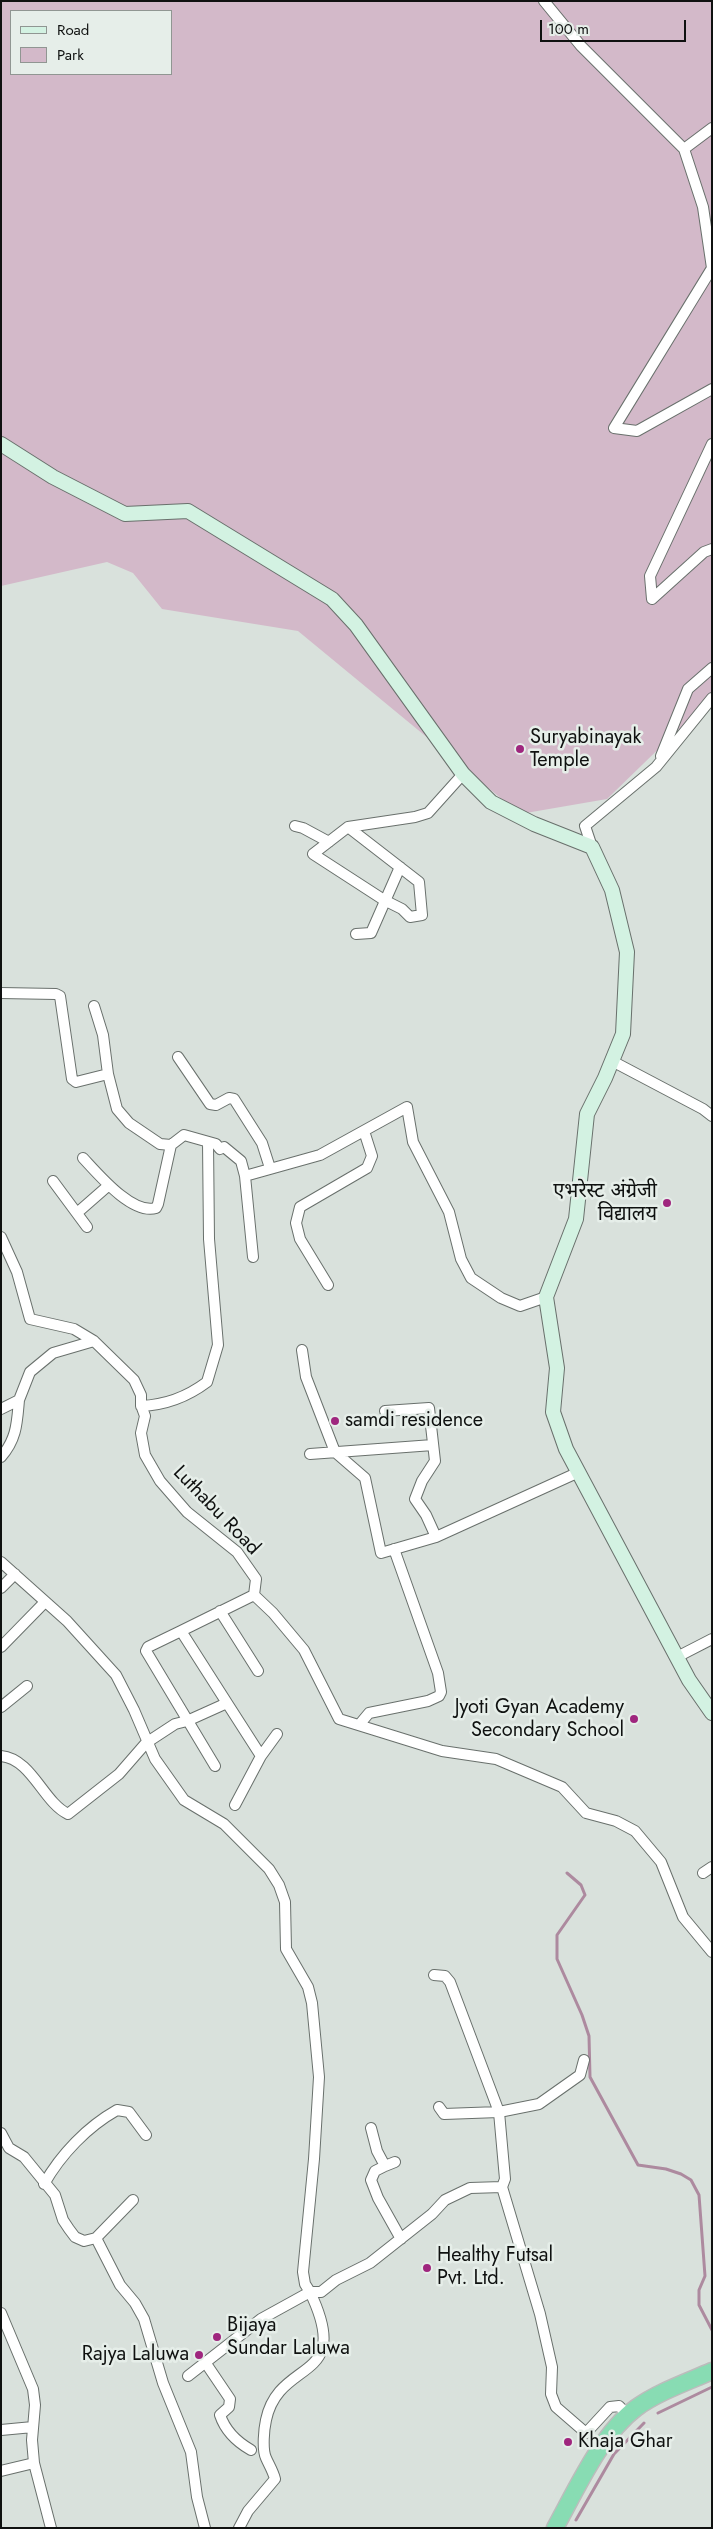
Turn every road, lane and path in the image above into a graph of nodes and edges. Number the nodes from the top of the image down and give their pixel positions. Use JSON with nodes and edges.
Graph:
{"nodes":[{"id":1,"x":544,"y":1,"type":"edge"},
{"id":2,"x":712,"y":128,"type":"edge"},
{"id":3,"x":684,"y":149,"type":"junction"},
{"id":4,"x":712,"y":389,"type":"edge"},
{"id":5,"x":1,"y":444,"type":"edge"},
{"id":6,"x":712,"y":444,"type":"edge"},
{"id":7,"x":712,"y":549,"type":"edge"},
{"id":8,"x":712,"y":668,"type":"edge"},
{"id":9,"x":712,"y":698,"type":"edge"},
{"id":10,"x":656,"y":767,"type":"junction"},
{"id":11,"x":463,"y":774,"type":"junction"},
{"id":12,"x":295,"y":826,"type":"dead end"},
{"id":13,"x":348,"y":827,"type":"junction"},
{"id":14,"x":329,"y":842,"type":"junction"},
{"id":15,"x":592,"y":847,"type":"junction"},
{"id":16,"x":400,"y":867,"type":"junction"},
{"id":17,"x":384,"y":900,"type":"junction"},
{"id":18,"x":356,"y":934,"type":"dead end"},
{"id":19,"x":1,"y":993,"type":"edge"},
{"id":20,"x":94,"y":1006,"type":"dead end"},
{"id":21,"x":178,"y":1057,"type":"dead end"},
{"id":22,"x":612,"y":1061,"type":"junction"},
{"id":23,"x":108,"y":1074,"type":"junction"},
{"id":24,"x":711,"y":1114,"type":"edge"},
{"id":25,"x":364,"y":1131,"type":"junction"},
{"id":26,"x":208,"y":1142,"type":"junction"},
{"id":27,"x":171,"y":1145,"type":"junction"},
{"id":28,"x":83,"y":1158,"type":"dead end"},
{"id":29,"x":270,"y":1168,"type":"junction"},
{"id":30,"x":245,"y":1176,"type":"junction"},
{"id":31,"x":53,"y":1181,"type":"dead end"},
{"id":32,"x":109,"y":1185,"type":"junction"},
{"id":33,"x":77,"y":1213,"type":"junction"},
{"id":34,"x":87,"y":1227,"type":"dead end"},
{"id":35,"x":1,"y":1237,"type":"edge"},
{"id":36,"x":253,"y":1257,"type":"dead end"},
{"id":37,"x":13,"y":1261,"type":"junction"},
{"id":38,"x":1,"y":1262,"type":"edge"},
{"id":39,"x":328,"y":1285,"type":"dead end"},
{"id":40,"x":546,"y":1297,"type":"junction"},
{"id":41,"x":94,"y":1341,"type":"junction"},
{"id":42,"x":302,"y":1350,"type":"dead end"},
{"id":43,"x":19,"y":1400,"type":"junction"},
{"id":44,"x":141,"y":1406,"type":"junction"},
{"id":45,"x":1,"y":1409,"type":"edge"},
{"id":46,"x":385,"y":1411,"type":"dead end"},
{"id":47,"x":433,"y":1445,"type":"junction"},
{"id":48,"x":335,"y":1452,"type":"junction"},
{"id":49,"x":310,"y":1454,"type":"dead end"},
{"id":50,"x":1,"y":1457,"type":"edge"},
{"id":51,"x":580,"y":1472,"type":"junction"},
{"id":52,"x":436,"y":1537,"type":"junction"},
{"id":53,"x":394,"y":1549,"type":"junction"},
{"id":54,"x":1,"y":1562,"type":"edge"},
{"id":55,"x":15,"y":1574,"type":"junction"},
{"id":56,"x":1,"y":1588,"type":"edge"},
{"id":57,"x":254,"y":1594,"type":"junction"},
{"id":58,"x":44,"y":1602,"type":"junction"},
{"id":59,"x":220,"y":1611,"type":"junction"},
{"id":60,"x":182,"y":1631,"type":"junction"},
{"id":61,"x":712,"y":1639,"type":"edge"},
{"id":62,"x":1,"y":1647,"type":"edge"},
{"id":63,"x":677,"y":1658,"type":"junction"},
{"id":64,"x":258,"y":1671,"type":"dead end"},
{"id":65,"x":27,"y":1686,"type":"dead end"},
{"id":66,"x":227,"y":1703,"type":"junction"},
{"id":67,"x":1,"y":1707,"type":"edge"},
{"id":68,"x":712,"y":1714,"type":"edge"},
{"id":69,"x":188,"y":1721,"type":"junction"},
{"id":70,"x":359,"y":1725,"type":"junction"},
{"id":71,"x":277,"y":1734,"type":"dead end"},
{"id":72,"x":146,"y":1743,"type":"junction"},
{"id":73,"x":1,"y":1756,"type":"edge"},
{"id":74,"x":261,"y":1756,"type":"junction"},
{"id":75,"x":215,"y":1766,"type":"dead end"},
{"id":76,"x":235,"y":1805,"type":"dead end"},
{"id":77,"x":712,"y":1867,"type":"edge"},
{"id":78,"x":702,"y":1872,"type":"dead end"},
{"id":79,"x":712,"y":1952,"type":"edge"},
{"id":80,"x":434,"y":1975,"type":"dead end"},
{"id":81,"x":584,"y":2060,"type":"dead end"},
{"id":82,"x":440,"y":2107,"type":"dead end"},
{"id":83,"x":499,"y":2112,"type":"junction"},
{"id":84,"x":371,"y":2128,"type":"dead end"},
{"id":85,"x":1,"y":2133,"type":"edge"},
{"id":86,"x":146,"y":2134,"type":"dead end"},
{"id":87,"x":44,"y":2184,"type":"junction"},
{"id":88,"x":502,"y":2187,"type":"junction"},
{"id":89,"x":133,"y":2200,"type":"dead end"},
{"id":90,"x":96,"y":2238,"type":"junction"},
{"id":91,"x":401,"y":2239,"type":"junction"},
{"id":92,"x":310,"y":2292,"type":"junction"},
{"id":93,"x":1,"y":2313,"type":"edge"},
{"id":94,"x":205,"y":2362,"type":"junction"},
{"id":95,"x":712,"y":2371,"type":"edge"},
{"id":96,"x":188,"y":2376,"type":"dead end"},
{"id":97,"x":628,"y":2415,"type":"junction"},
{"id":98,"x":33,"y":2427,"type":"junction"},
{"id":99,"x":1,"y":2430,"type":"edge"},
{"id":100,"x":251,"y":2450,"type":"dead end"},
{"id":101,"x":34,"y":2463,"type":"junction"},
{"id":102,"x":1,"y":2471,"type":"edge"},
{"id":103,"x":560,"y":2526,"type":"edge"},
{"id":104,"x":51,"y":2528,"type":"edge"},
{"id":105,"x":205,"y":2528,"type":"edge"},
{"id":106,"x":239,"y":2528,"type":"edge"}],
"edges":[{"from":1,"to":3,"type":"street"},
{"from":2,"to":3,"type":"street"},
{"from":3,"to":4,"type":"street"},
{"from":5,"to":11,"type":"main road"},
{"from":6,"to":7,"type":"street"},
{"from":8,"to":10,"type":"street"},
{"from":9,"to":10,"type":"street"},
{"from":10,"to":15,"type":"street"},
{"from":11,"to":13,"type":"street"},
{"from":11,"to":15,"type":"main road"},
{"from":12,"to":14,"type":"street"},
{"from":13,"to":14,"type":"street"},
{"from":13,"to":16,"type":"street"},
{"from":14,"to":17,"type":"street"},
{"from":15,"to":22,"type":"main road"},
{"from":16,"to":17,"type":"street"},
{"from":16,"to":17,"type":"street"},
{"from":17,"to":18,"type":"street"},
{"from":19,"to":23,"type":"street"},
{"from":20,"to":23,"type":"street"},
{"from":21,"to":29,"type":"street"},
{"from":22,"to":24,"type":"street"},
{"from":22,"to":40,"type":"main road"},
{"from":23,"to":27,"type":"street"},
{"from":25,"to":29,"type":"street"},
{"from":25,"to":39,"type":"street"},
{"from":25,"to":40,"type":"street"},
{"from":26,"to":27,"type":"street"},
{"from":26,"to":30,"type":"street"},
{"from":26,"to":44,"type":"street"},
{"from":27,"to":32,"type":"street"},
{"from":28,"to":32,"type":"street"},
{"from":29,"to":30,"type":"street"},
{"from":30,"to":36,"type":"street"},
{"from":31,"to":33,"type":"street"},
{"from":32,"to":33,"type":"street"},
{"from":33,"to":34,"type":"street"},
{"from":35,"to":37,"type":"street","name":"Luthabu Road"},
{"from":37,"to":38,"type":"street"},
{"from":37,"to":41,"type":"street","name":"Luthabu Road"},
{"from":40,"to":51,"type":"main road"},
{"from":41,"to":43,"type":"street"},
{"from":41,"to":44,"type":"street","name":"Luthabu Road"},
{"from":42,"to":48,"type":"street"},
{"from":43,"to":45,"type":"street"},
{"from":43,"to":50,"type":"street"},
{"from":44,"to":57,"type":"street","name":"Luthabu Road"},
{"from":46,"to":47,"type":"street"},
{"from":47,"to":48,"type":"street"},
{"from":47,"to":52,"type":"street"},
{"from":48,"to":49,"type":"street"},
{"from":48,"to":53,"type":"street"},
{"from":51,"to":52,"type":"street"},
{"from":51,"to":63,"type":"main road"},
{"from":52,"to":53,"type":"street"},
{"from":53,"to":70,"type":"street"},
{"from":54,"to":55,"type":"street"},
{"from":55,"to":56,"type":"street"},
{"from":55,"to":58,"type":"street"},
{"from":57,"to":59,"type":"street"},
{"from":57,"to":70,"type":"street"},
{"from":58,"to":62,"type":"street"},
{"from":58,"to":72,"type":"street"},
{"from":59,"to":60,"type":"street"},
{"from":59,"to":64,"type":"street"},
{"from":60,"to":66,"type":"street"},
{"from":60,"to":69,"type":"street"},
{"from":61,"to":63,"type":"street"},
{"from":63,"to":68,"type":"main road"},
{"from":65,"to":67,"type":"street"},
{"from":66,"to":69,"type":"street"},
{"from":66,"to":74,"type":"street"},
{"from":69,"to":72,"type":"street"},
{"from":69,"to":75,"type":"street"},
{"from":70,"to":79,"type":"street"},
{"from":71,"to":74,"type":"street"},
{"from":72,"to":73,"type":"street"},
{"from":72,"to":92,"type":"street"},
{"from":74,"to":76,"type":"street"},
{"from":77,"to":78,"type":"street"},
{"from":80,"to":83,"type":"street"},
{"from":81,"to":83,"type":"street"},
{"from":82,"to":83,"type":"street"},
{"from":83,"to":88,"type":"street"},
{"from":84,"to":91,"type":"street"},
{"from":85,"to":87,"type":"street"},
{"from":86,"to":87,"type":"street"},
{"from":87,"to":90,"type":"street"},
{"from":88,"to":91,"type":"street"},
{"from":88,"to":97,"type":"street"},
{"from":89,"to":90,"type":"street"},
{"from":90,"to":105,"type":"street"},
{"from":91,"to":92,"type":"street"},
{"from":92,"to":94,"type":"street"},
{"from":92,"to":106,"type":"street"},
{"from":93,"to":98,"type":"street"},
{"from":94,"to":96,"type":"street"},
{"from":94,"to":100,"type":"street"},
{"from":95,"to":97,"type":"highway"},
{"from":97,"to":103,"type":"highway"},
{"from":98,"to":99,"type":"street"},
{"from":98,"to":101,"type":"street"},
{"from":101,"to":102,"type":"street"},
{"from":101,"to":104,"type":"street"}]}
